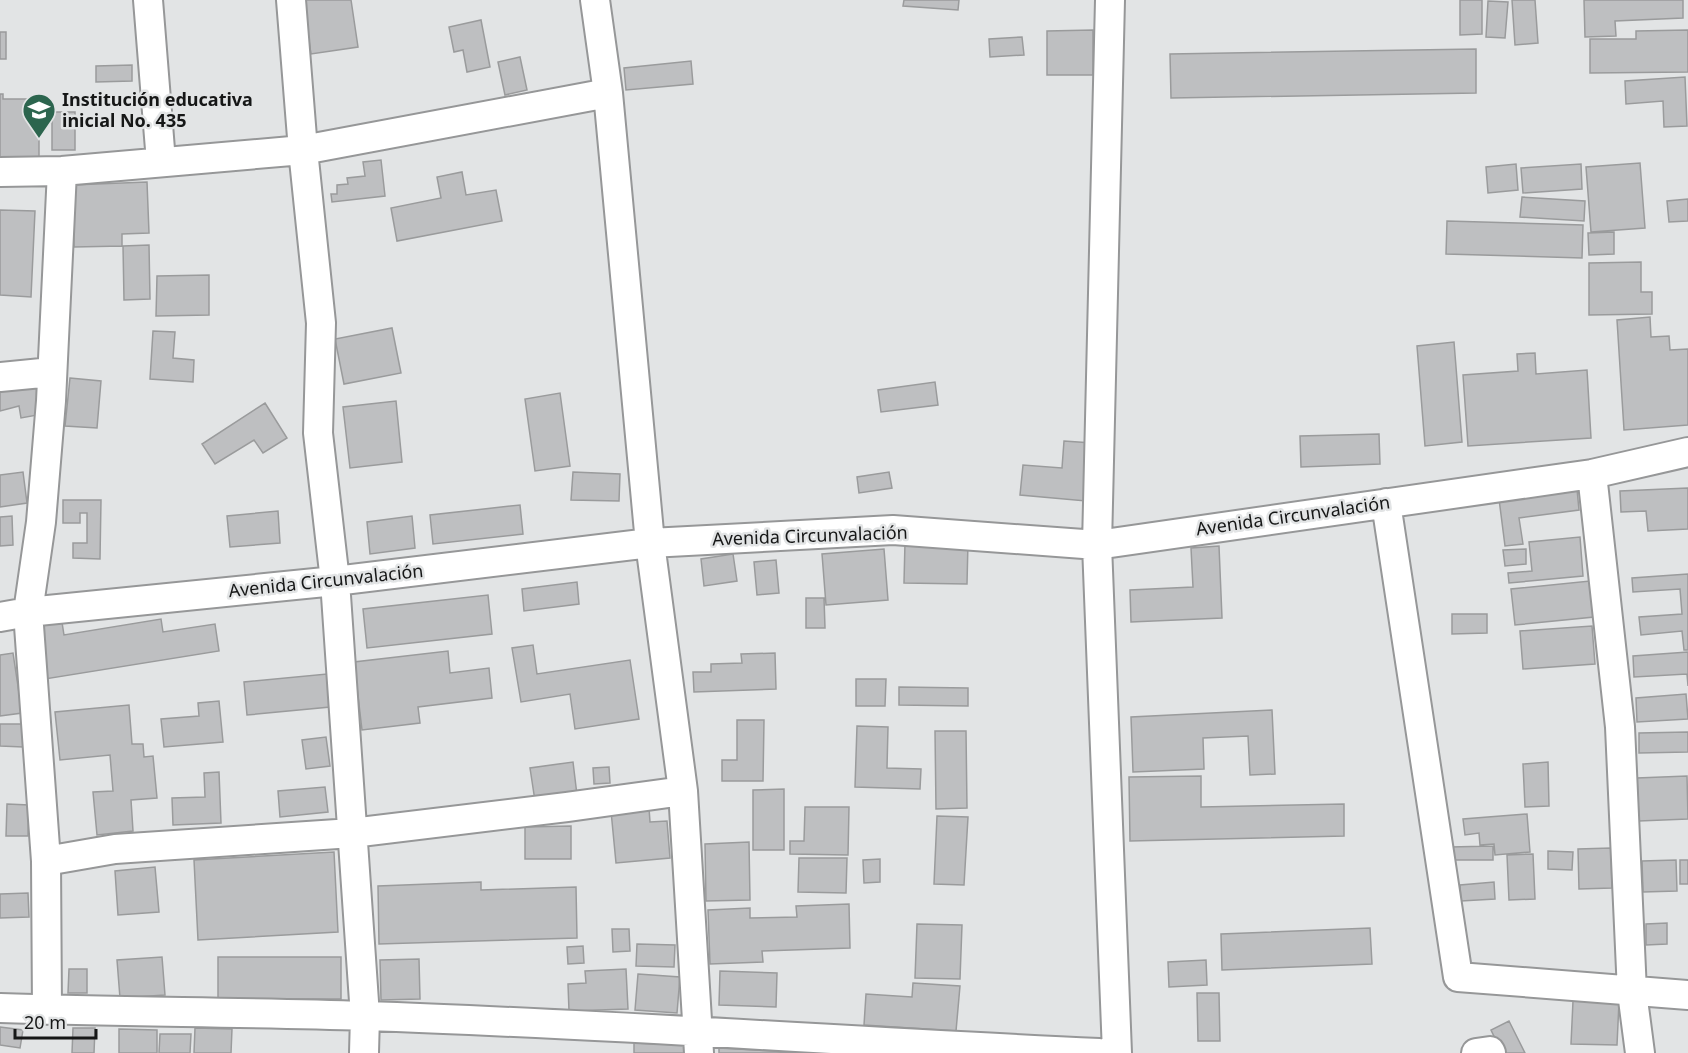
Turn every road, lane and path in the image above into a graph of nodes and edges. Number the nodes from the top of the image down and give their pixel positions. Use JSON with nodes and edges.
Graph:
{"nodes":[{"id":1,"x":148,"y":0,"type":"edge"},
{"id":2,"x":291,"y":0,"type":"edge"},
{"id":3,"x":595,"y":0,"type":"edge"},
{"id":4,"x":1110,"y":0,"type":"edge"},
{"id":5,"x":608,"y":93,"type":"junction"},
{"id":6,"x":303,"y":150,"type":"junction"},
{"id":7,"x":161,"y":162,"type":"junction"},
{"id":8,"x":62,"y":171,"type":"junction"},
{"id":9,"x":0,"y":172,"type":"edge"},
{"id":10,"x":52,"y":372,"type":"junction"},
{"id":11,"x":0,"y":377,"type":"edge"},
{"id":12,"x":1688,"y":452,"type":"edge"},
{"id":13,"x":1592,"y":474,"type":"junction"},
{"id":14,"x":1386,"y":503,"type":"junction"},
{"id":15,"x":650,"y":543,"type":"junction"},
{"id":16,"x":1097,"y":545,"type":"junction"},
{"id":17,"x":335,"y":581,"type":"junction"},
{"id":18,"x":28,"y":612,"type":"junction"},
{"id":19,"x":0,"y":617,"type":"edge"},
{"id":20,"x":683,"y":791,"type":"junction"},
{"id":21,"x":352,"y":833,"type":"junction"},
{"id":22,"x":46,"y":861,"type":"junction"},
{"id":23,"x":1632,"y":992,"type":"junction"},
{"id":24,"x":1688,"y":995,"type":"edge"},
{"id":25,"x":0,"y":1008,"type":"edge"},
{"id":26,"x":47,"y":1010,"type":"junction"},
{"id":27,"x":365,"y":1016,"type":"junction"},
{"id":28,"x":698,"y":1042,"type":"edge"},
{"id":29,"x":906,"y":1049,"type":"edge"},
{"id":30,"x":364,"y":1053,"type":"edge"},
{"id":31,"x":1099,"y":1053,"type":"edge"},
{"id":32,"x":1117,"y":1053,"type":"edge"},
{"id":33,"x":1476,"y":1053,"type":"edge"},
{"id":34,"x":1491,"y":1053,"type":"edge"},
{"id":35,"x":1640,"y":1053,"type":"edge"}],
"edges":[{"from":1,"to":7,"type":"street"},
{"from":2,"to":6,"type":"street"},
{"from":3,"to":5,"type":"street"},
{"from":4,"to":16,"type":"street"},
{"from":5,"to":6,"type":"street"},
{"from":5,"to":15,"type":"street"},
{"from":6,"to":7,"type":"street"},
{"from":6,"to":17,"type":"street"},
{"from":7,"to":8,"type":"street"},
{"from":8,"to":9,"type":"street"},
{"from":8,"to":10,"type":"street"},
{"from":10,"to":11,"type":"street"},
{"from":10,"to":18,"type":"street"},
{"from":12,"to":13,"type":"street","name":"Avenida Circunvalación"},
{"from":13,"to":14,"type":"street","name":"Avenida Circunvalación"},
{"from":13,"to":23,"type":"street"},
{"from":14,"to":16,"type":"street","name":"Avenida Circunvalación"},
{"from":14,"to":23,"type":"street"},
{"from":15,"to":16,"type":"street","name":"Avenida Circunvalación"},
{"from":15,"to":17,"type":"street","name":"Avenida Circunvalación"},
{"from":15,"to":20,"type":"street"},
{"from":16,"to":32,"type":"street"},
{"from":17,"to":18,"type":"street","name":"Avenida Circunvalación"},
{"from":17,"to":21,"type":"street"},
{"from":18,"to":19,"type":"street","name":"Avenida Circunvalación"},
{"from":18,"to":22,"type":"street"},
{"from":20,"to":21,"type":"street"},
{"from":20,"to":28,"type":"street"},
{"from":21,"to":22,"type":"street"},
{"from":21,"to":27,"type":"street"},
{"from":22,"to":26,"type":"street"},
{"from":23,"to":24,"type":"street"},
{"from":23,"to":35,"type":"street"},
{"from":25,"to":26,"type":"street"},
{"from":26,"to":27,"type":"street"},
{"from":27,"to":28,"type":"street"},
{"from":27,"to":30,"type":"street"},
{"from":28,"to":29,"type":"street"},
{"from":29,"to":31,"type":"street"},
{"from":33,"to":34,"type":"street"}]}
